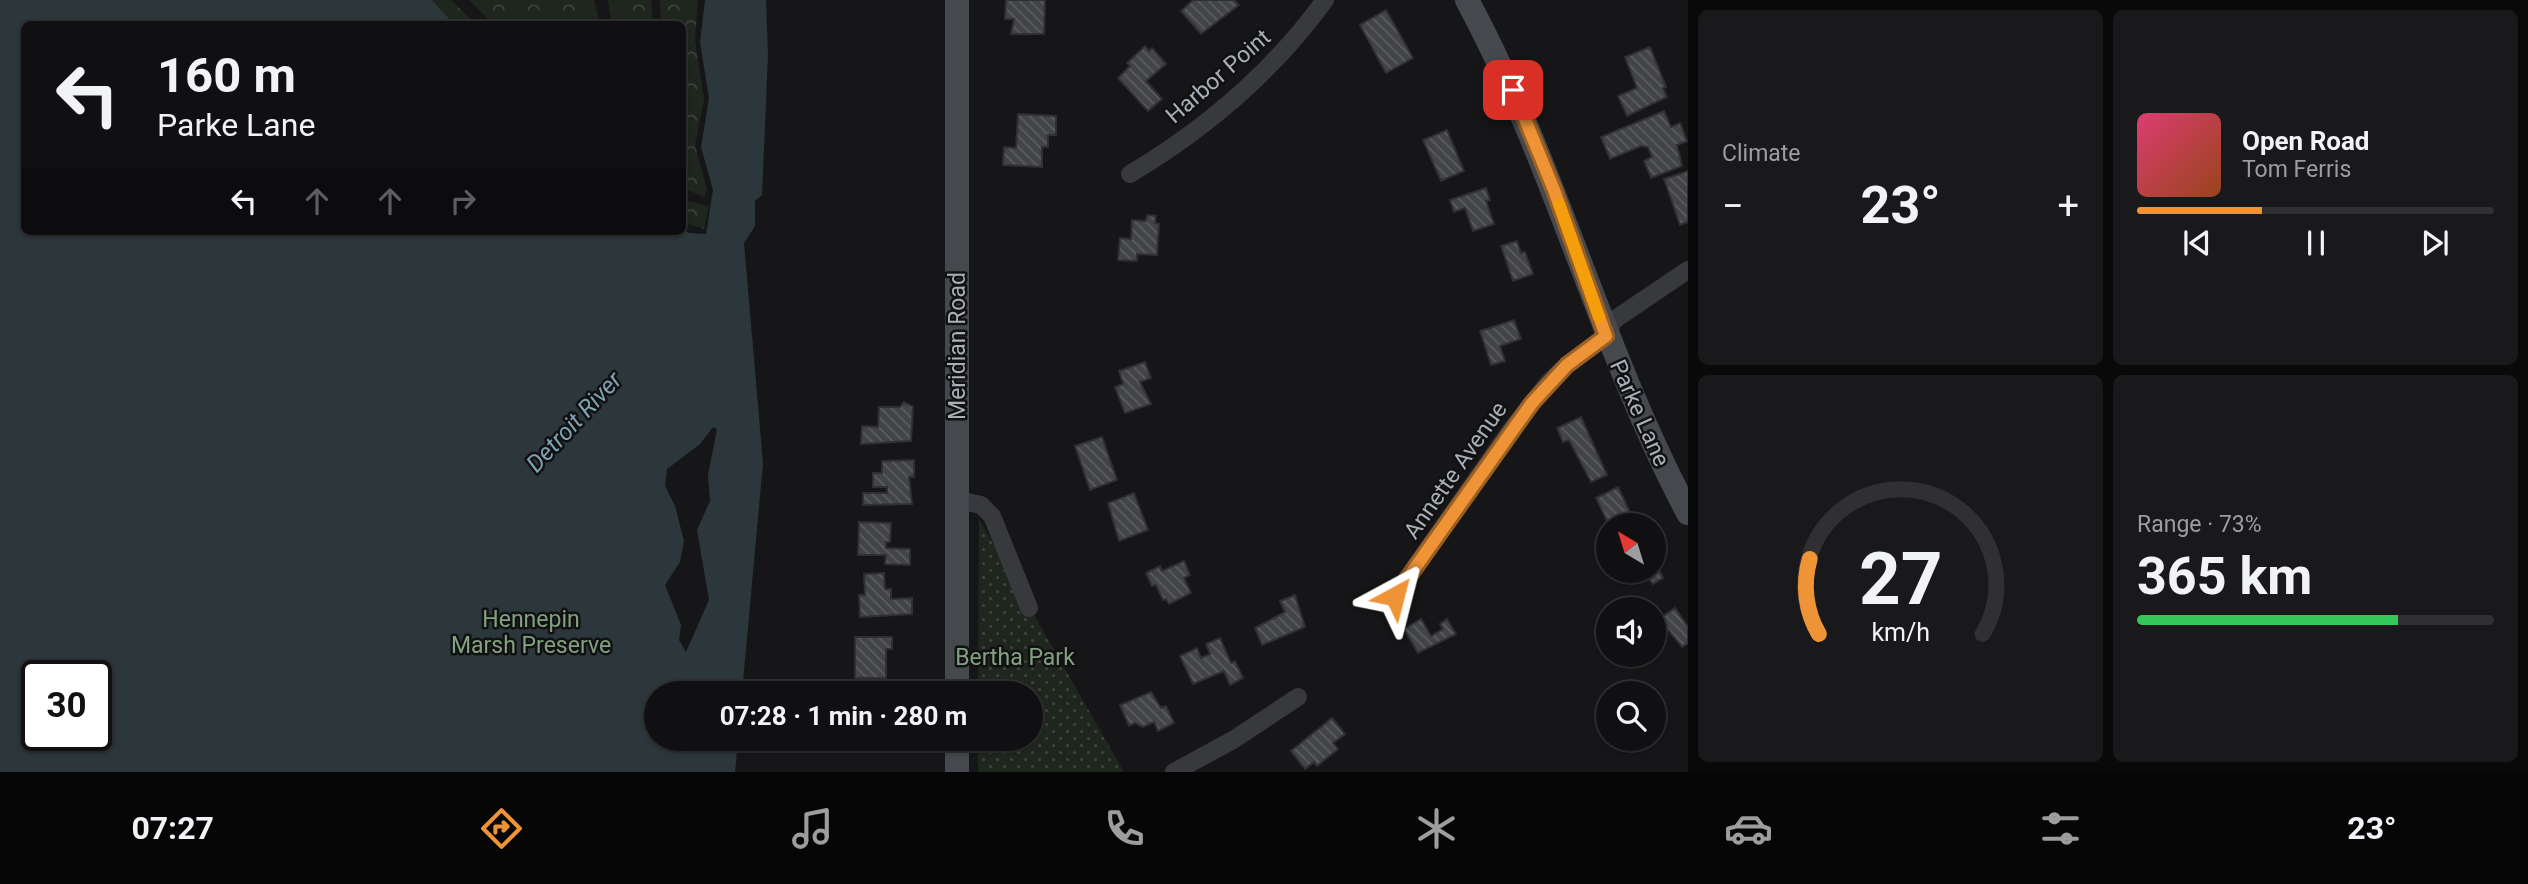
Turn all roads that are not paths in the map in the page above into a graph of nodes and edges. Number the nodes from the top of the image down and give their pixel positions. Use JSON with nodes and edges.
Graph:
{"nodes":[{"id":1,"x":957,"y":0,"type":"edge"},
{"id":2,"x":1325,"y":0,"type":"edge"},
{"id":3,"x":1467,"y":0,"type":"edge"},
{"id":4,"x":1130,"y":174,"type":"dead end"},
{"id":5,"x":1688,"y":271,"type":"edge"},
{"id":6,"x":1606,"y":336,"type":"junction"},
{"id":7,"x":958,"y":500,"type":"junction"},
{"id":8,"x":1688,"y":513,"type":"edge"},
{"id":9,"x":1395,"y":596,"type":"dead end"},
{"id":10,"x":1029,"y":608,"type":"dead end"},
{"id":11,"x":957,"y":681,"type":"edge"},
{"id":12,"x":1298,"y":698,"type":"dead end"},
{"id":13,"x":957,"y":751,"type":"edge"},
{"id":14,"x":957,"y":772,"type":"edge"},
{"id":15,"x":1174,"y":772,"type":"edge"}],
"edges":[{"from":1,"to":7,"type":"street","name":"Meridian Road"},
{"from":2,"to":4,"type":"street","name":"Harbor Point"},
{"from":3,"to":6,"type":"street","name":"Parke Lane"},
{"from":5,"to":6,"type":"street","name":"Annette Avenue"},
{"from":6,"to":8,"type":"street","name":"Parke Lane"},
{"from":6,"to":9,"type":"street","name":"Annette Avenue"},
{"from":7,"to":10,"type":"street"},
{"from":7,"to":11,"type":"street","name":"Meridian Road"},
{"from":12,"to":15,"type":"street"},
{"from":13,"to":14,"type":"street"}]}
